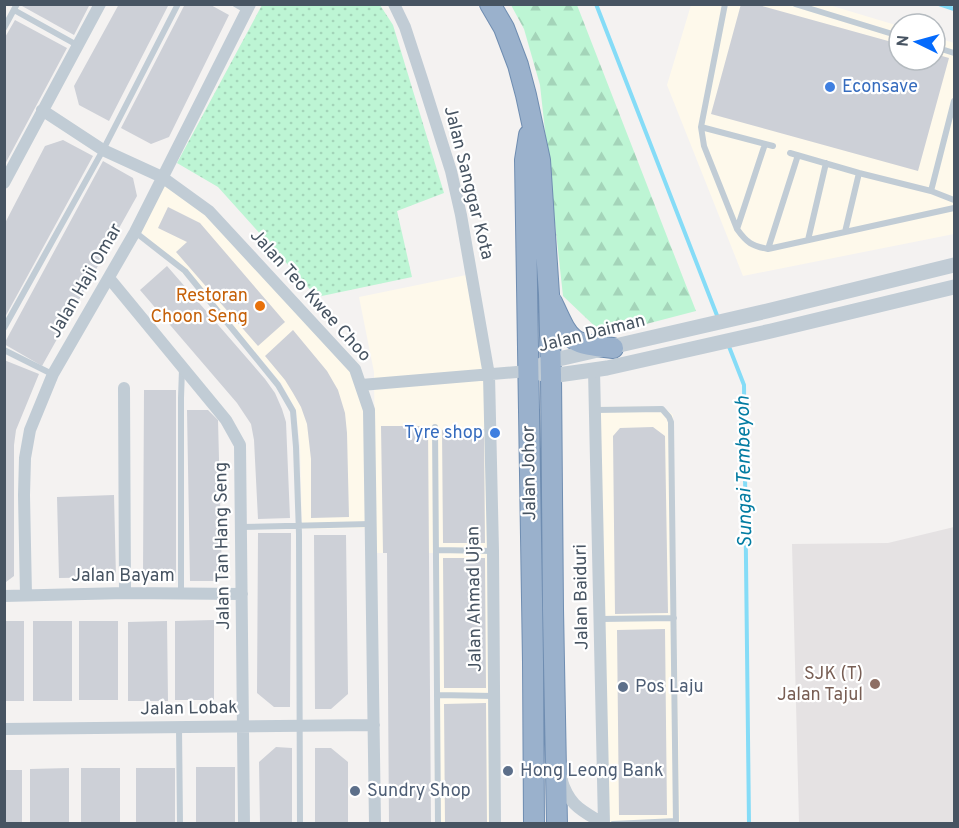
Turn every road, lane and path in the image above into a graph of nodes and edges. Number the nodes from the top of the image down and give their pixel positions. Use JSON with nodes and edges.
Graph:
{"nodes":[{"id":1,"x":100,"y":4,"type":"edge"},
{"id":2,"x":178,"y":4,"type":"edge"},
{"id":3,"x":235,"y":4,"type":"edge"},
{"id":4,"x":394,"y":4,"type":"edge"},
{"id":5,"x":490,"y":4,"type":"edge"},
{"id":6,"x":725,"y":4,"type":"edge"},
{"id":7,"x":795,"y":4,"type":"edge"},
{"id":8,"x":16,"y":8,"type":"edge"},
{"id":9,"x":248,"y":8,"type":"edge"},
{"id":10,"x":4,"y":28,"type":"edge"},
{"id":11,"x":887,"y":32,"type":"edge"},
{"id":12,"x":77,"y":45,"type":"junction"},
{"id":13,"x":954,"y":101,"type":"edge"},
{"id":14,"x":42,"y":110,"type":"junction"},
{"id":15,"x":531,"y":123,"type":"junction"},
{"id":16,"x":701,"y":127,"type":"junction"},
{"id":17,"x":765,"y":144,"type":"junction"},
{"id":18,"x":773,"y":146,"type":"dead end"},
{"id":19,"x":103,"y":150,"type":"junction"},
{"id":20,"x":790,"y":153,"type":"dead end"},
{"id":21,"x":798,"y":155,"type":"junction"},
{"id":22,"x":826,"y":163,"type":"junction"},
{"id":23,"x":859,"y":173,"type":"junction"},
{"id":24,"x":6,"y":176,"type":"edge"},
{"id":25,"x":162,"y":177,"type":"junction"},
{"id":26,"x":931,"y":191,"type":"junction"},
{"id":27,"x":954,"y":200,"type":"edge"},
{"id":28,"x":954,"y":208,"type":"edge"},
{"id":29,"x":737,"y":230,"type":"junction"},
{"id":30,"x":135,"y":232,"type":"junction"},
{"id":31,"x":845,"y":232,"type":"junction"},
{"id":32,"x":808,"y":240,"type":"junction"},
{"id":33,"x":768,"y":249,"type":"junction"},
{"id":34,"x":954,"y":265,"type":"edge"},
{"id":35,"x":109,"y":278,"type":"junction"},
{"id":36,"x":954,"y":287,"type":"edge"},
{"id":37,"x":549,"y":294,"type":"junction"},
{"id":38,"x":4,"y":328,"type":"edge"},
{"id":39,"x":613,"y":348,"type":"junction"},
{"id":40,"x":4,"y":350,"type":"edge"},
{"id":41,"x":182,"y":368,"type":"junction"},
{"id":42,"x":551,"y":368,"type":"junction"},
{"id":43,"x":594,"y":370,"type":"junction"},
{"id":44,"x":528,"y":371,"type":"junction"},
{"id":45,"x":53,"y":374,"type":"junction"},
{"id":46,"x":489,"y":375,"type":"junction"},
{"id":47,"x":361,"y":385,"type":"junction"},
{"id":48,"x":124,"y":388,"type":"dead end"},
{"id":49,"x":595,"y":410,"type":"junction"},
{"id":50,"x":435,"y":427,"type":"dead end"},
{"id":51,"x":371,"y":524,"type":"junction"},
{"id":52,"x":298,"y":525,"type":"junction"},
{"id":53,"x":241,"y":527,"type":"junction"},
{"id":54,"x":436,"y":550,"type":"junction"},
{"id":55,"x":494,"y":551,"type":"junction"},
{"id":56,"x":125,"y":593,"type":"junction"},
{"id":57,"x":181,"y":594,"type":"junction"},
{"id":58,"x":242,"y":594,"type":"junction"},
{"id":59,"x":26,"y":595,"type":"junction"},
{"id":60,"x":4,"y":596,"type":"edge"},
{"id":61,"x":674,"y":618,"type":"junction"},
{"id":62,"x":600,"y":619,"type":"junction"},
{"id":63,"x":437,"y":695,"type":"junction"},
{"id":64,"x":494,"y":696,"type":"junction"},
{"id":65,"x":374,"y":725,"type":"junction"},
{"id":66,"x":243,"y":726,"type":"junction"},
{"id":67,"x":299,"y":726,"type":"junction"},
{"id":68,"x":179,"y":727,"type":"junction"},
{"id":69,"x":4,"y":729,"type":"edge"},
{"id":70,"x":556,"y":759,"type":"junction"},
{"id":71,"x":676,"y":822,"type":"edge"},
{"id":72,"x":180,"y":824,"type":"edge"},
{"id":73,"x":244,"y":824,"type":"edge"},
{"id":74,"x":300,"y":824,"type":"edge"},
{"id":75,"x":375,"y":824,"type":"edge"},
{"id":76,"x":438,"y":824,"type":"edge"},
{"id":77,"x":495,"y":824,"type":"edge"},
{"id":78,"x":534,"y":824,"type":"edge"},
{"id":79,"x":557,"y":824,"type":"edge"},
{"id":80,"x":604,"y":824,"type":"edge"},
{"id":81,"x":613,"y":824,"type":"edge"}],
"edges":[{"from":1,"to":12,"type":"street"},
{"from":2,"to":19,"type":"lane"},
{"from":3,"to":9,"type":"lane"},
{"from":4,"to":46,"type":"street","name":"Jalan Sanggar Kota"},
{"from":5,"to":15,"type":"highway","name":"Jalan Johor"},
{"from":6,"to":16,"type":"lane"},
{"from":7,"to":11,"type":"lane"},
{"from":8,"to":10,"type":"lane"},
{"from":8,"to":12,"type":"lane"},
{"from":9,"to":25,"type":"street","name":"Jalan Haji Omar"},
{"from":12,"to":14,"type":"street"},
{"from":13,"to":26,"type":"lane"},
{"from":14,"to":19,"type":"street","name":"Jalan Teo Kwee Choo"},
{"from":14,"to":24,"type":"street"},
{"from":15,"to":37,"type":"highway","name":"Jalan Johor"},
{"from":15,"to":44,"type":"highway","name":"Jalan Johor"},
{"from":16,"to":17,"type":"lane"},
{"from":16,"to":29,"type":"lane"},
{"from":17,"to":18,"type":"lane"},
{"from":17,"to":29,"type":"lane"},
{"from":19,"to":25,"type":"street","name":"Jalan Teo Kwee Choo"},
{"from":19,"to":38,"type":"lane"},
{"from":20,"to":21,"type":"lane"},
{"from":21,"to":22,"type":"lane"},
{"from":21,"to":33,"type":"lane"},
{"from":22,"to":23,"type":"lane"},
{"from":22,"to":32,"type":"lane"},
{"from":23,"to":26,"type":"lane"},
{"from":23,"to":31,"type":"lane"},
{"from":25,"to":30,"type":"street","name":"Jalan Haji Omar"},
{"from":25,"to":47,"type":"street","name":"Jalan Teo Kwee Choo"},
{"from":26,"to":27,"type":"lane"},
{"from":28,"to":31,"type":"lane"},
{"from":29,"to":33,"type":"lane"},
{"from":30,"to":35,"type":"street","name":"Jalan Haji Omar"},
{"from":30,"to":52,"type":"lane"},
{"from":31,"to":32,"type":"lane"},
{"from":32,"to":33,"type":"lane"},
{"from":34,"to":39,"type":"street","name":"Jalan Daiman"},
{"from":35,"to":41,"type":"street","name":"Jalan Tan Hang Seng"},
{"from":35,"to":45,"type":"street","name":"Jalan Haji Omar"},
{"from":36,"to":43,"type":"street","name":"Jalan Daiman"},
{"from":37,"to":39,"type":"highway"},
{"from":37,"to":42,"type":"highway","name":"Jalan Johor"},
{"from":39,"to":42,"type":"street","name":"Jalan Daiman"},
{"from":40,"to":45,"type":"lane"},
{"from":41,"to":53,"type":"street","name":"Jalan Tan Hang Seng"},
{"from":41,"to":57,"type":"lane"},
{"from":42,"to":43,"type":"street","name":"Jalan Daiman"},
{"from":42,"to":44,"type":"street","name":"Jalan Daiman"},
{"from":42,"to":70,"type":"highway","name":"Jalan Johor"},
{"from":43,"to":49,"type":"street","name":"Jalan Baiduri"},
{"from":44,"to":46,"type":"street"},
{"from":44,"to":78,"type":"highway","name":"Jalan Johor"},
{"from":45,"to":59,"type":"street","name":"Jalan Haji Omar"},
{"from":46,"to":47,"type":"street"},
{"from":46,"to":55,"type":"street","name":"Jalan Ahmad Ujan"},
{"from":47,"to":51,"type":"street","name":"Jalan Teo Kwee Choo"},
{"from":48,"to":56,"type":"street"},
{"from":49,"to":61,"type":"lane"},
{"from":49,"to":62,"type":"street","name":"Jalan Baiduri"},
{"from":50,"to":54,"type":"lane"},
{"from":51,"to":52,"type":"lane"},
{"from":51,"to":65,"type":"street","name":"Jalan Teo Kwee Choo"},
{"from":52,"to":53,"type":"lane"},
{"from":52,"to":67,"type":"lane"},
{"from":53,"to":58,"type":"street","name":"Jalan Tan Hang Seng"},
{"from":54,"to":55,"type":"lane"},
{"from":54,"to":63,"type":"lane"},
{"from":55,"to":64,"type":"street","name":"Jalan Ahmad Ujan"},
{"from":56,"to":57,"type":"street","name":"Jalan Bayam"},
{"from":56,"to":59,"type":"street","name":"Jalan Bayam"},
{"from":57,"to":58,"type":"street","name":"Jalan Bayam"},
{"from":58,"to":66,"type":"street","name":"Jalan Tan Hang Seng"},
{"from":59,"to":60,"type":"street","name":"Jalan Bayam"},
{"from":61,"to":62,"type":"lane"},
{"from":61,"to":71,"type":"lane"},
{"from":62,"to":80,"type":"street","name":"Jalan Baiduri"},
{"from":63,"to":64,"type":"lane"},
{"from":63,"to":76,"type":"lane"},
{"from":64,"to":77,"type":"street","name":"Jalan Ahmad Ujan"},
{"from":65,"to":67,"type":"street","name":"Jalan Lobak"},
{"from":65,"to":75,"type":"street","name":"Jalan Teo Kwee Choo"},
{"from":66,"to":67,"type":"street","name":"Jalan Lobak"},
{"from":66,"to":68,"type":"street","name":"Jalan Lobak"},
{"from":66,"to":73,"type":"street","name":"Jalan Tan Hang Seng"},
{"from":67,"to":74,"type":"lane"},
{"from":68,"to":69,"type":"street","name":"Jalan Lobak"},
{"from":68,"to":72,"type":"lane"},
{"from":70,"to":79,"type":"highway","name":"Jalan Johor"},
{"from":70,"to":80,"type":"street"},
{"from":71,"to":81,"type":"lane"}]}
